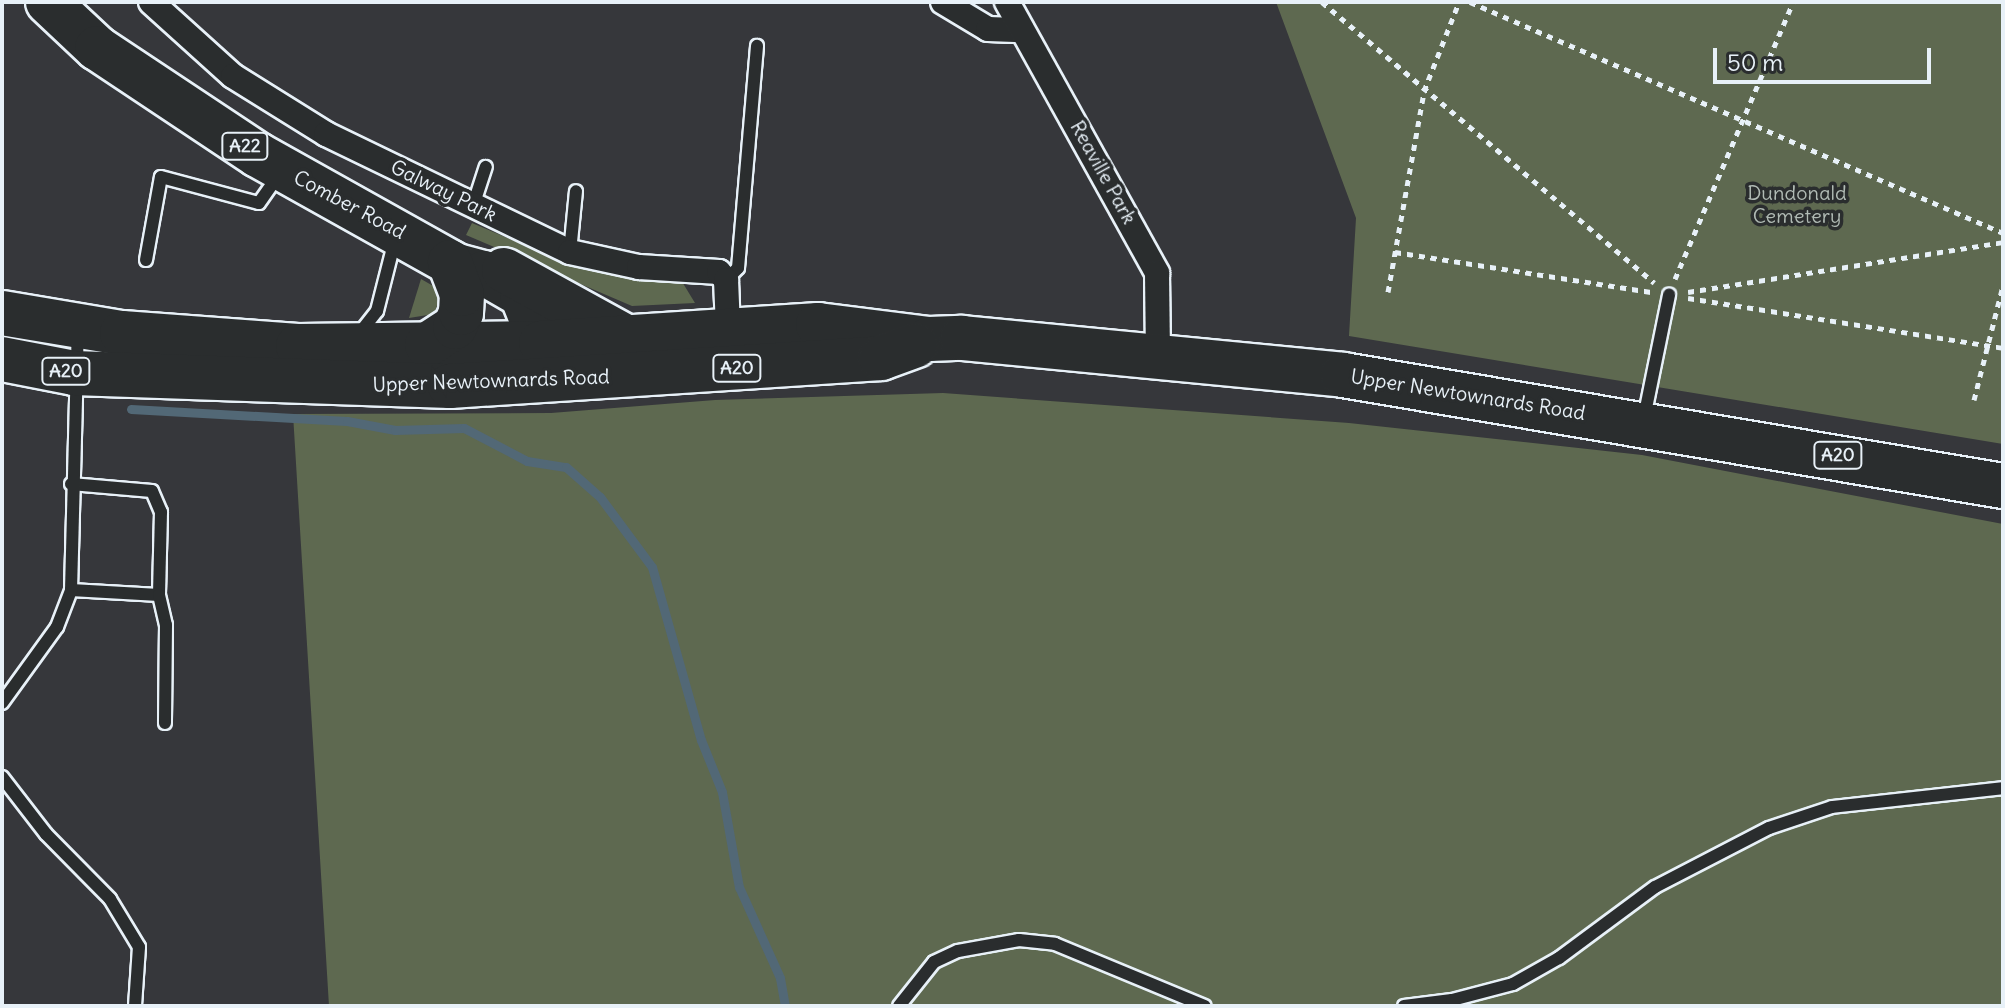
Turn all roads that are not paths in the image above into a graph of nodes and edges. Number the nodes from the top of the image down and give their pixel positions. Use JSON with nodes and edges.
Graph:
{"nodes":[{"id":1,"x":48,"y":2,"type":"edge"},
{"id":2,"x":151,"y":2,"type":"edge"},
{"id":3,"x":943,"y":2,"type":"edge"},
{"id":4,"x":1007,"y":2,"type":"edge"},
{"id":5,"x":1022,"y":30,"type":"junction"},
{"id":6,"x":757,"y":46,"type":"dead end"},
{"id":7,"x":486,"y":167,"type":"dead end"},
{"id":8,"x":283,"y":168,"type":"junction"},
{"id":9,"x":576,"y":191,"type":"dead end"},
{"id":10,"x":474,"y":203,"type":"junction"},
{"id":11,"x":398,"y":229,"type":"junction"},
{"id":12,"x":570,"y":252,"type":"junction"},
{"id":13,"x":146,"y":260,"type":"dead end"},
{"id":14,"x":454,"y":264,"type":"junction"},
{"id":15,"x":726,"y":280,"type":"junction"},
{"id":16,"x":1669,"y":295,"type":"road end"},
{"id":17,"x":2,"y":313,"type":"edge"},
{"id":18,"x":78,"y":326,"type":"junction"},
{"id":19,"x":728,"y":327,"type":"junction"},
{"id":20,"x":622,"y":335,"type":"junction"},
{"id":21,"x":929,"y":339,"type":"junction"},
{"id":22,"x":427,"y":345,"type":"junction"},
{"id":23,"x":350,"y":346,"type":"junction"},
{"id":24,"x":1158,"y":355,"type":"junction"},
{"id":25,"x":2,"y":359,"type":"edge"},
{"id":26,"x":541,"y":362,"type":"junction"},
{"id":27,"x":74,"y":373,"type":"junction"},
{"id":28,"x":1644,"y":421,"type":"junction"},
{"id":29,"x":71,"y":484,"type":"junction"},
{"id":30,"x":2003,"y":486,"type":"edge"},
{"id":31,"x":71,"y":590,"type":"junction"},
{"id":32,"x":159,"y":595,"type":"junction"},
{"id":33,"x":2,"y":703,"type":"edge"},
{"id":34,"x":165,"y":723,"type":"dead end"},
{"id":35,"x":2,"y":777,"type":"edge"},
{"id":36,"x":2003,"y":788,"type":"edge"},
{"id":37,"x":135,"y":1006,"type":"edge"},
{"id":38,"x":899,"y":1006,"type":"edge"},
{"id":39,"x":1205,"y":1006,"type":"edge"},
{"id":40,"x":1404,"y":1006,"type":"edge"}],
"edges":[{"from":1,"to":8,"type":"highway","name":"Comber Road","number":"A22"},
{"from":2,"to":10,"type":"street","name":"Galway Park"},
{"from":3,"to":5,"type":"street"},
{"from":4,"to":5,"type":"street","name":"Reaville Park"},
{"from":5,"to":24,"type":"street","name":"Reaville Park"},
{"from":6,"to":15,"type":"lane"},
{"from":7,"to":10,"type":"lane"},
{"from":8,"to":11,"type":"highway","name":"Comber Road","number":"A22"},
{"from":8,"to":13,"type":"lane"},
{"from":9,"to":12,"type":"lane"},
{"from":10,"to":12,"type":"street","name":"Galway Park"},
{"from":11,"to":14,"type":"highway","name":"Comber Road","number":"A22"},
{"from":11,"to":23,"type":"lane"},
{"from":12,"to":15,"type":"street","name":"Galway Park"},
{"from":14,"to":20,"type":"highway"},
{"from":14,"to":22,"type":"highway"},
{"from":14,"to":26,"type":"highway","name":"Comber Road","number":"A22"},
{"from":15,"to":19,"type":"street"},
{"from":16,"to":28,"type":"lane"},
{"from":17,"to":18,"type":"highway","name":"Upper Newtownards Road","number":"A20"},
{"from":18,"to":23,"type":"highway","name":"Upper Newtownards Road","number":"A20"},
{"from":18,"to":27,"type":"lane"},
{"from":19,"to":20,"type":"highway","name":"Upper Newtownards Road","number":"A20"},
{"from":19,"to":21,"type":"highway","name":"Upper Newtownards Road","number":"A20"},
{"from":20,"to":26,"type":"highway","name":"Upper Newtownards Road","number":"A20"},
{"from":21,"to":24,"type":"highway","name":"Upper Newtownards Road","number":"A20"},
{"from":21,"to":26,"type":"highway","name":"Upper Newtownards Road","number":"A20"},
{"from":22,"to":23,"type":"highway","name":"Upper Newtownards Road","number":"A20"},
{"from":22,"to":26,"type":"highway","name":"Upper Newtownards Road","number":"A20"},
{"from":24,"to":28,"type":"highway","name":"Upper Newtownards Road","number":"A20"},
{"from":25,"to":27,"type":"highway","name":"Upper Newtownards Road","number":"A20"},
{"from":26,"to":27,"type":"highway","name":"Upper Newtownards Road","number":"A20"},
{"from":27,"to":29,"type":"lane"},
{"from":28,"to":30,"type":"highway","name":"Upper Newtownards Road","number":"A20"},
{"from":29,"to":31,"type":"lane"},
{"from":29,"to":32,"type":"lane"},
{"from":31,"to":32,"type":"lane"},
{"from":31,"to":33,"type":"lane"},
{"from":32,"to":34,"type":"lane"},
{"from":35,"to":37,"type":"lane"},
{"from":36,"to":40,"type":"lane"},
{"from":38,"to":39,"type":"lane"}]}
